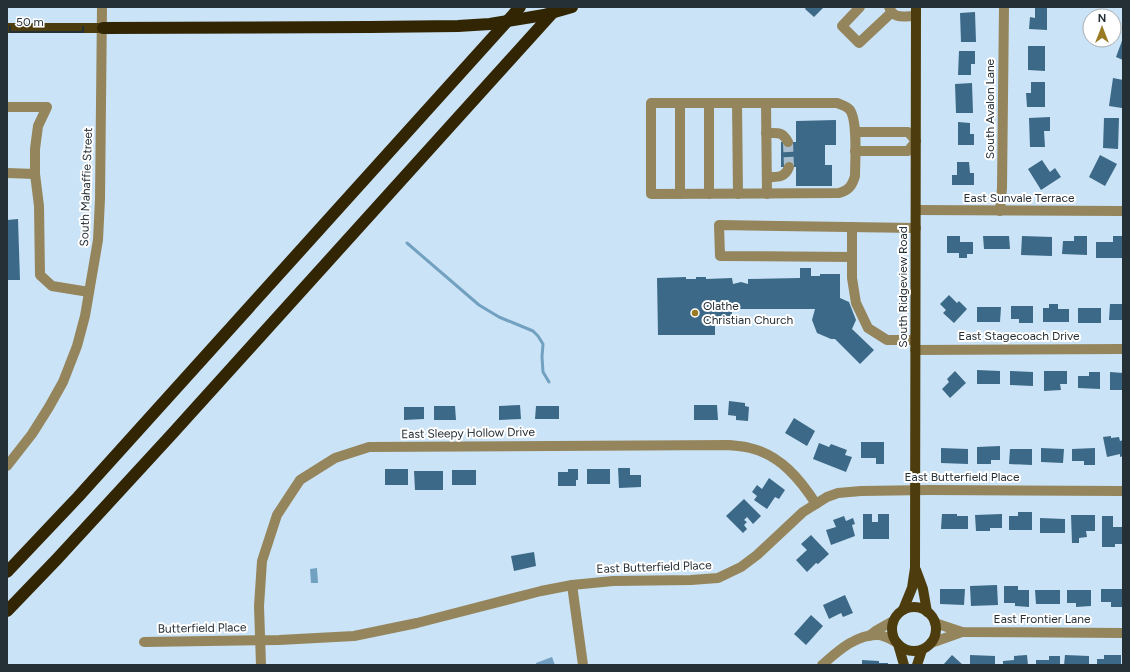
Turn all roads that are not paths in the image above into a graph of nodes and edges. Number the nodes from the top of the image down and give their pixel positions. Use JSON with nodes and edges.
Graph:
{"nodes":[{"id":1,"x":102,"y":7,"type":"edge"},
{"id":2,"x":520,"y":7,"type":"edge"},
{"id":3,"x":558,"y":7,"type":"edge"},
{"id":4,"x":572,"y":7,"type":"edge"},
{"id":5,"x":860,"y":7,"type":"edge"},
{"id":6,"x":1004,"y":7,"type":"edge"},
{"id":7,"x":890,"y":10,"type":"edge"},
{"id":8,"x":916,"y":11,"type":"edge"},
{"id":9,"x":7,"y":28,"type":"edge"},
{"id":10,"x":103,"y":28,"type":"junction"},
{"id":11,"x":680,"y":104,"type":"junction"},
{"id":12,"x":709,"y":104,"type":"junction"},
{"id":13,"x":737,"y":104,"type":"junction"},
{"id":14,"x":766,"y":104,"type":"junction"},
{"id":15,"x":7,"y":107,"type":"edge"},
{"id":16,"x":855,"y":132,"type":"junction"},
{"id":17,"x":766,"y":133,"type":"junction"},
{"id":18,"x":916,"y":141,"type":"junction"},
{"id":19,"x":788,"y":142,"type":"dead end"},
{"id":20,"x":855,"y":151,"type":"junction"},
{"id":21,"x":789,"y":167,"type":"dead end"},
{"id":22,"x":7,"y":173,"type":"edge"},
{"id":23,"x":36,"y":174,"type":"junction"},
{"id":24,"x":767,"y":177,"type":"junction"},
{"id":25,"x":680,"y":194,"type":"junction"},
{"id":26,"x":709,"y":194,"type":"junction"},
{"id":27,"x":738,"y":194,"type":"junction"},
{"id":28,"x":767,"y":194,"type":"junction"},
{"id":29,"x":916,"y":210,"type":"junction"},
{"id":30,"x":1000,"y":211,"type":"junction"},
{"id":31,"x":1123,"y":211,"type":"edge"},
{"id":32,"x":852,"y":228,"type":"junction"},
{"id":33,"x":916,"y":228,"type":"junction"},
{"id":34,"x":852,"y":257,"type":"junction"},
{"id":35,"x":89,"y":292,"type":"junction"},
{"id":36,"x":915,"y":345,"type":"junction"},
{"id":37,"x":1123,"y":349,"type":"edge"},
{"id":38,"x":7,"y":466,"type":"edge"},
{"id":39,"x":915,"y":490,"type":"junction"},
{"id":40,"x":1123,"y":491,"type":"edge"},
{"id":41,"x":816,"y":504,"type":"junction"},
{"id":42,"x":915,"y":568,"type":"junction"},
{"id":43,"x":7,"y":572,"type":"edge"},
{"id":44,"x":572,"y":585,"type":"junction"},
{"id":45,"x":7,"y":610,"type":"edge"},
{"id":46,"x":902,"y":610,"type":"junction"},
{"id":47,"x":927,"y":612,"type":"junction"},
{"id":48,"x":893,"y":621,"type":"junction"},
{"id":49,"x":935,"y":623,"type":"junction"},
{"id":50,"x":962,"y":632,"type":"junction"},
{"id":51,"x":1123,"y":633,"type":"edge"},
{"id":52,"x":869,"y":636,"type":"junction"},
{"id":53,"x":260,"y":640,"type":"junction"},
{"id":54,"x":144,"y":642,"type":"dead end"},
{"id":55,"x":897,"y":643,"type":"junction"},
{"id":56,"x":931,"y":643,"type":"junction"},
{"id":57,"x":922,"y":650,"type":"junction"},
{"id":58,"x":261,"y":665,"type":"edge"},
{"id":59,"x":583,"y":665,"type":"edge"},
{"id":60,"x":822,"y":665,"type":"edge"},
{"id":61,"x":904,"y":665,"type":"edge"},
{"id":62,"x":917,"y":665,"type":"edge"}],
"edges":[{"from":1,"to":10,"type":"street","name":"South Mahaffie Street"},
{"from":2,"to":43,"type":"highway"},
{"from":3,"to":45,"type":"highway"},
{"from":4,"to":10,"type":"highway","bridge":true},
{"from":5,"to":7,"type":"street"},
{"from":6,"to":30,"type":"street","name":"South Avalon Lane"},
{"from":7,"to":8,"type":"street"},
{"from":8,"to":18,"type":"main road","name":"South Ridgeview Road"},
{"from":9,"to":10,"type":"main road"},
{"from":10,"to":35,"type":"street","name":"South Mahaffie Street"},
{"from":11,"to":12,"type":"street"},
{"from":11,"to":25,"type":"street"},
{"from":11,"to":25,"type":"street"},
{"from":12,"to":13,"type":"street"},
{"from":12,"to":26,"type":"street"},
{"from":13,"to":14,"type":"street"},
{"from":13,"to":27,"type":"street"},
{"from":14,"to":16,"type":"street"},
{"from":14,"to":17,"type":"street"},
{"from":15,"to":23,"type":"street"},
{"from":16,"to":18,"type":"street"},
{"from":16,"to":20,"type":"street"},
{"from":17,"to":19,"type":"street"},
{"from":17,"to":24,"type":"street"},
{"from":18,"to":20,"type":"street"},
{"from":18,"to":29,"type":"main road","name":"South Ridgeview Road"},
{"from":20,"to":28,"type":"street"},
{"from":21,"to":24,"type":"street"},
{"from":22,"to":23,"type":"street"},
{"from":23,"to":35,"type":"street"},
{"from":24,"to":28,"type":"street"},
{"from":25,"to":26,"type":"street"},
{"from":26,"to":27,"type":"street"},
{"from":27,"to":28,"type":"street"},
{"from":29,"to":30,"type":"street","name":"East Sunvale Terrace"},
{"from":29,"to":33,"type":"main road","name":"South Ridgeview Road"},
{"from":30,"to":31,"type":"street","name":"East Sunvale Terrace"},
{"from":32,"to":33,"type":"street"},
{"from":32,"to":34,"type":"street","name":"East Stagecoach Drive"},
{"from":32,"to":34,"type":"street"},
{"from":33,"to":36,"type":"main road","name":"South Ridgeview Road"},
{"from":34,"to":36,"type":"street","name":"East Stagecoach Drive"},
{"from":35,"to":38,"type":"street","name":"South Mahaffie Street"},
{"from":36,"to":37,"type":"street","name":"East Stagecoach Drive"},
{"from":36,"to":39,"type":"main road","name":"South Ridgeview Road"},
{"from":39,"to":40,"type":"street","name":"East Butterfield Place"},
{"from":39,"to":41,"type":"street","name":"East Butterfield Place"},
{"from":39,"to":42,"type":"main road","name":"South Ridgeview Road"},
{"from":41,"to":44,"type":"street","name":"East Butterfield Place"},
{"from":41,"to":53,"type":"street","name":"East Sleepy Hollow Drive"},
{"from":42,"to":46,"type":"main road"},
{"from":42,"to":47,"type":"main road"},
{"from":44,"to":53,"type":"street","name":"East Butterfield Place"},
{"from":44,"to":59,"type":"street"},
{"from":46,"to":47,"type":"main road"},
{"from":46,"to":48,"type":"main road"},
{"from":47,"to":49,"type":"main road"},
{"from":48,"to":52,"type":"street"},
{"from":48,"to":55,"type":"main road"},
{"from":49,"to":50,"type":"street"},
{"from":49,"to":56,"type":"main road"},
{"from":50,"to":51,"type":"street","name":"East Frontier Lane"},
{"from":50,"to":56,"type":"street"},
{"from":52,"to":55,"type":"street"},
{"from":52,"to":60,"type":"street"},
{"from":53,"to":54,"type":"street","name":"Butterfield Place"},
{"from":53,"to":58,"type":"street","name":"East Sleepy Hollow Drive"},
{"from":55,"to":57,"type":"main road"},
{"from":55,"to":61,"type":"main road"},
{"from":56,"to":57,"type":"main road"},
{"from":57,"to":62,"type":"main road"}]}
